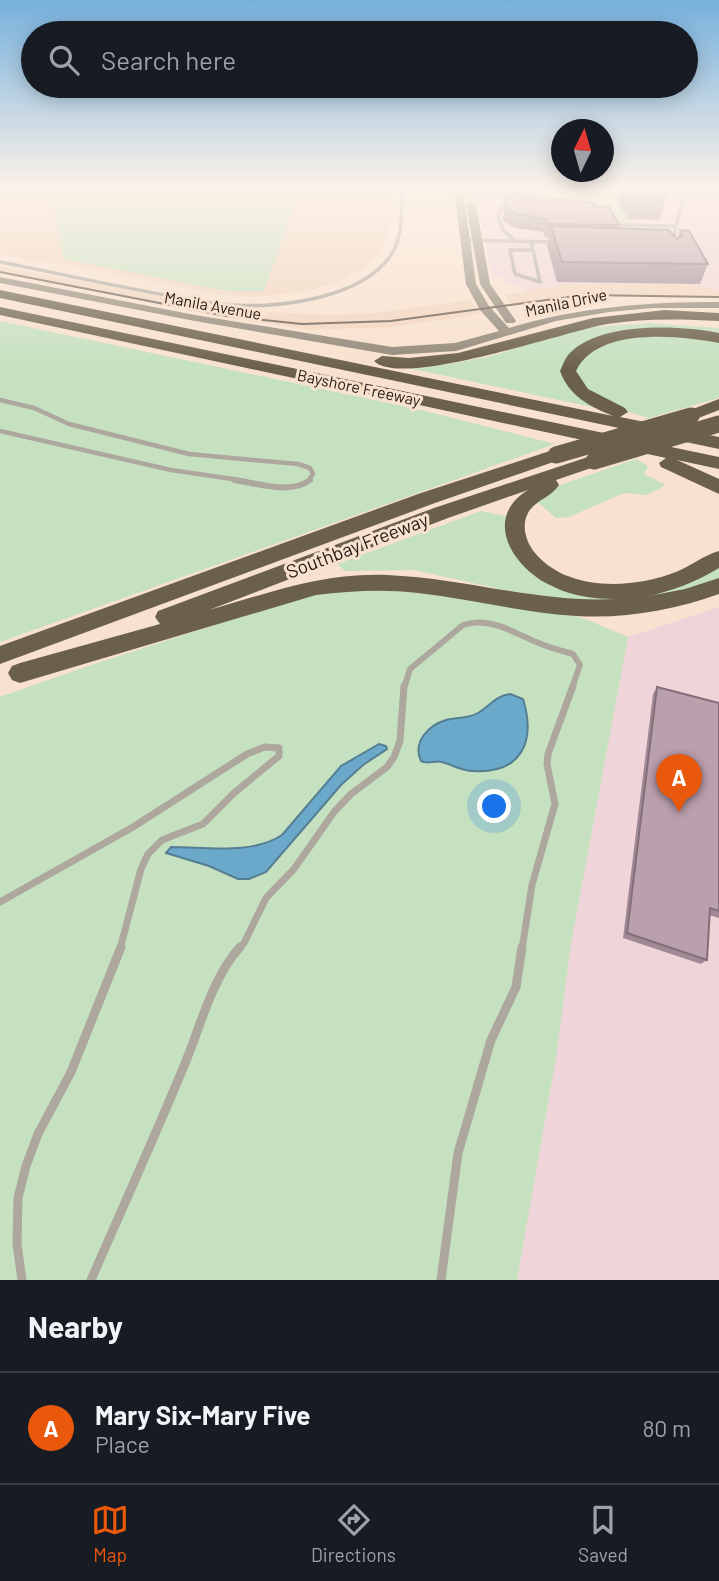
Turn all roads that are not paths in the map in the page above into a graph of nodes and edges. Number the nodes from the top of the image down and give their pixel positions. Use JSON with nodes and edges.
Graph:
{"nodes":[{"id":1,"x":393,"y":249,"type":"edge"},
{"id":2,"x":466,"y":249,"type":"edge"},
{"id":3,"x":478,"y":249,"type":"edge"},
{"id":4,"x":533,"y":250,"type":"joint"},
{"id":5,"x":0,"y":262,"type":"edge"},
{"id":6,"x":0,"y":279,"type":"edge"},
{"id":7,"x":0,"y":293,"type":"edge"},
{"id":8,"x":719,"y":305,"type":"edge"},
{"id":9,"x":609,"y":309,"type":"junction"},
{"id":10,"x":0,"y":311,"type":"edge"},
{"id":11,"x":503,"y":313,"type":"junction"},
{"id":12,"x":719,"y":317,"type":"edge"},
{"id":13,"x":574,"y":326,"type":"junction"},
{"id":14,"x":719,"y":326,"type":"edge"},
{"id":15,"x":512,"y":330,"type":"junction"},
{"id":16,"x":200,"y":335,"type":"junction"},
{"id":17,"x":719,"y":338,"type":"edge"},
{"id":18,"x":423,"y":351,"type":"joint"},
{"id":19,"x":0,"y":400,"type":"edge"},
{"id":20,"x":719,"y":407,"type":"edge"},
{"id":21,"x":689,"y":425,"type":"junction"},
{"id":22,"x":0,"y":431,"type":"edge"},
{"id":23,"x":586,"y":435,"type":"junction"},
{"id":24,"x":717,"y":436,"type":"edge"},
{"id":25,"x":598,"y":463,"type":"junction"},
{"id":26,"x":719,"y":463,"type":"edge"},
{"id":27,"x":719,"y":488,"type":"edge"},
{"id":28,"x":719,"y":558,"type":"edge"},
{"id":29,"x":719,"y":586,"type":"edge"},
{"id":30,"x":0,"y":655,"type":"edge"},
{"id":31,"x":10,"y":676,"type":"edge"},
{"id":32,"x":0,"y":902,"type":"edge"},
{"id":33,"x":22,"y":1280,"type":"edge"},
{"id":34,"x":91,"y":1280,"type":"edge"},
{"id":35,"x":441,"y":1280,"type":"edge"}],
"edges":[{"from":1,"to":5,"type":"lane"},
{"from":2,"to":15,"type":"street"},
{"from":3,"to":11,"type":"street"},
{"from":4,"to":4,"type":"lane"},
{"from":6,"to":18,"type":"street","name":"Manila Avenue"},
{"from":7,"to":16,"type":"highway","name":"Bayshore Freeway"},
{"from":8,"to":9,"type":"street","name":"Manila Drive"},
{"from":9,"to":11,"type":"street"},
{"from":9,"to":15,"type":"street","name":"Manila Drive"},
{"from":10,"to":23,"type":"highway","name":"Bayshore Freeway"},
{"from":11,"to":15,"type":"street"},
{"from":12,"to":13,"type":"highway"},
{"from":13,"to":14,"type":"highway"},
{"from":13,"to":16,"type":"highway"},
{"from":15,"to":18,"type":"street","name":"Manila Drive"},
{"from":16,"to":24,"type":"highway","name":"Bayshore Freeway"},
{"from":17,"to":24,"type":"highway"},
{"from":19,"to":22,"type":"lane"},
{"from":20,"to":21,"type":"highway","name":"Southbay Freeway"},
{"from":21,"to":24,"type":"highway","name":"Southbay Freeway","bridge":true},
{"from":21,"to":25,"type":"highway","bridge":true},
{"from":21,"to":30,"type":"highway","name":"Southbay Freeway","bridge":true},
{"from":23,"to":26,"type":"highway","name":"Bayshore Freeway"},
{"from":23,"to":27,"type":"highway"},
{"from":25,"to":28,"type":"highway"},
{"from":25,"to":31,"type":"highway","name":"Southbay Freeway"},
{"from":29,"to":31,"type":"highway"},
{"from":32,"to":33,"type":"lane"},
{"from":34,"to":35,"type":"lane"}]}
